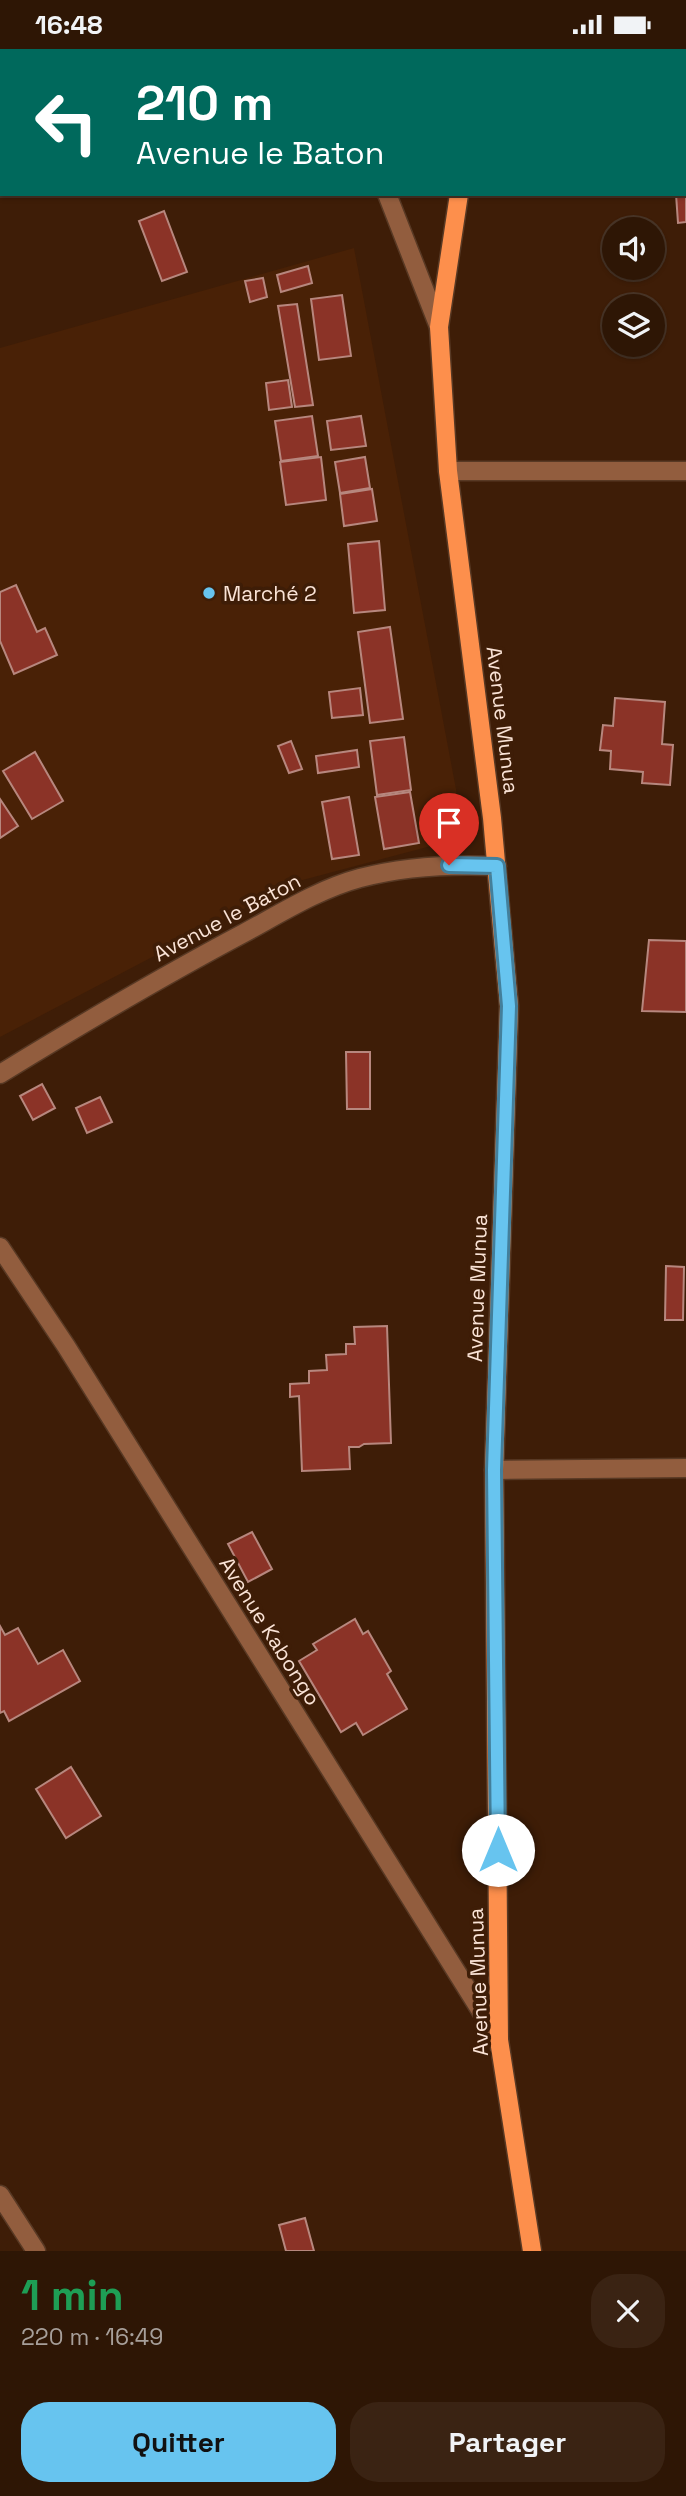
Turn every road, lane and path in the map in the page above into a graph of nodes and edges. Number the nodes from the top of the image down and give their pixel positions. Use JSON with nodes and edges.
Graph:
{"nodes":[{"id":1,"x":388,"y":196,"type":"edge"},
{"id":2,"x":459,"y":196,"type":"edge"},
{"id":3,"x":439,"y":327,"type":"junction"},
{"id":4,"x":447,"y":471,"type":"junction"},
{"id":5,"x":686,"y":471,"type":"edge"},
{"id":6,"x":497,"y":866,"type":"junction"},
{"id":7,"x":0,"y":1074,"type":"edge"},
{"id":8,"x":0,"y":1247,"type":"edge"},
{"id":9,"x":686,"y":1468,"type":"edge"},
{"id":10,"x":494,"y":1470,"type":"junction"},
{"id":11,"x":499,"y":2040,"type":"junction"},
{"id":12,"x":0,"y":2195,"type":"edge"},
{"id":13,"x":36,"y":2251,"type":"edge"},
{"id":14,"x":532,"y":2251,"type":"edge"}],
"edges":[{"from":1,"to":3,"type":"street","name":"Avenue Munua"},
{"from":2,"to":3,"type":"main road","name":"Avenue Munua"},
{"from":3,"to":4,"type":"main road","name":"Avenue Munua"},
{"from":4,"to":5,"type":"street"},
{"from":4,"to":6,"type":"main road","name":"Avenue Munua"},
{"from":6,"to":7,"type":"street","name":"Avenue le Baton"},
{"from":6,"to":10,"type":"main road","name":"Avenue Munua"},
{"from":8,"to":11,"type":"street","name":"Avenue Kabongo"},
{"from":9,"to":10,"type":"street"},
{"from":10,"to":11,"type":"main road","name":"Avenue Munua"},
{"from":11,"to":14,"type":"main road","name":"Avenue Munua"},
{"from":12,"to":13,"type":"street"}]}
